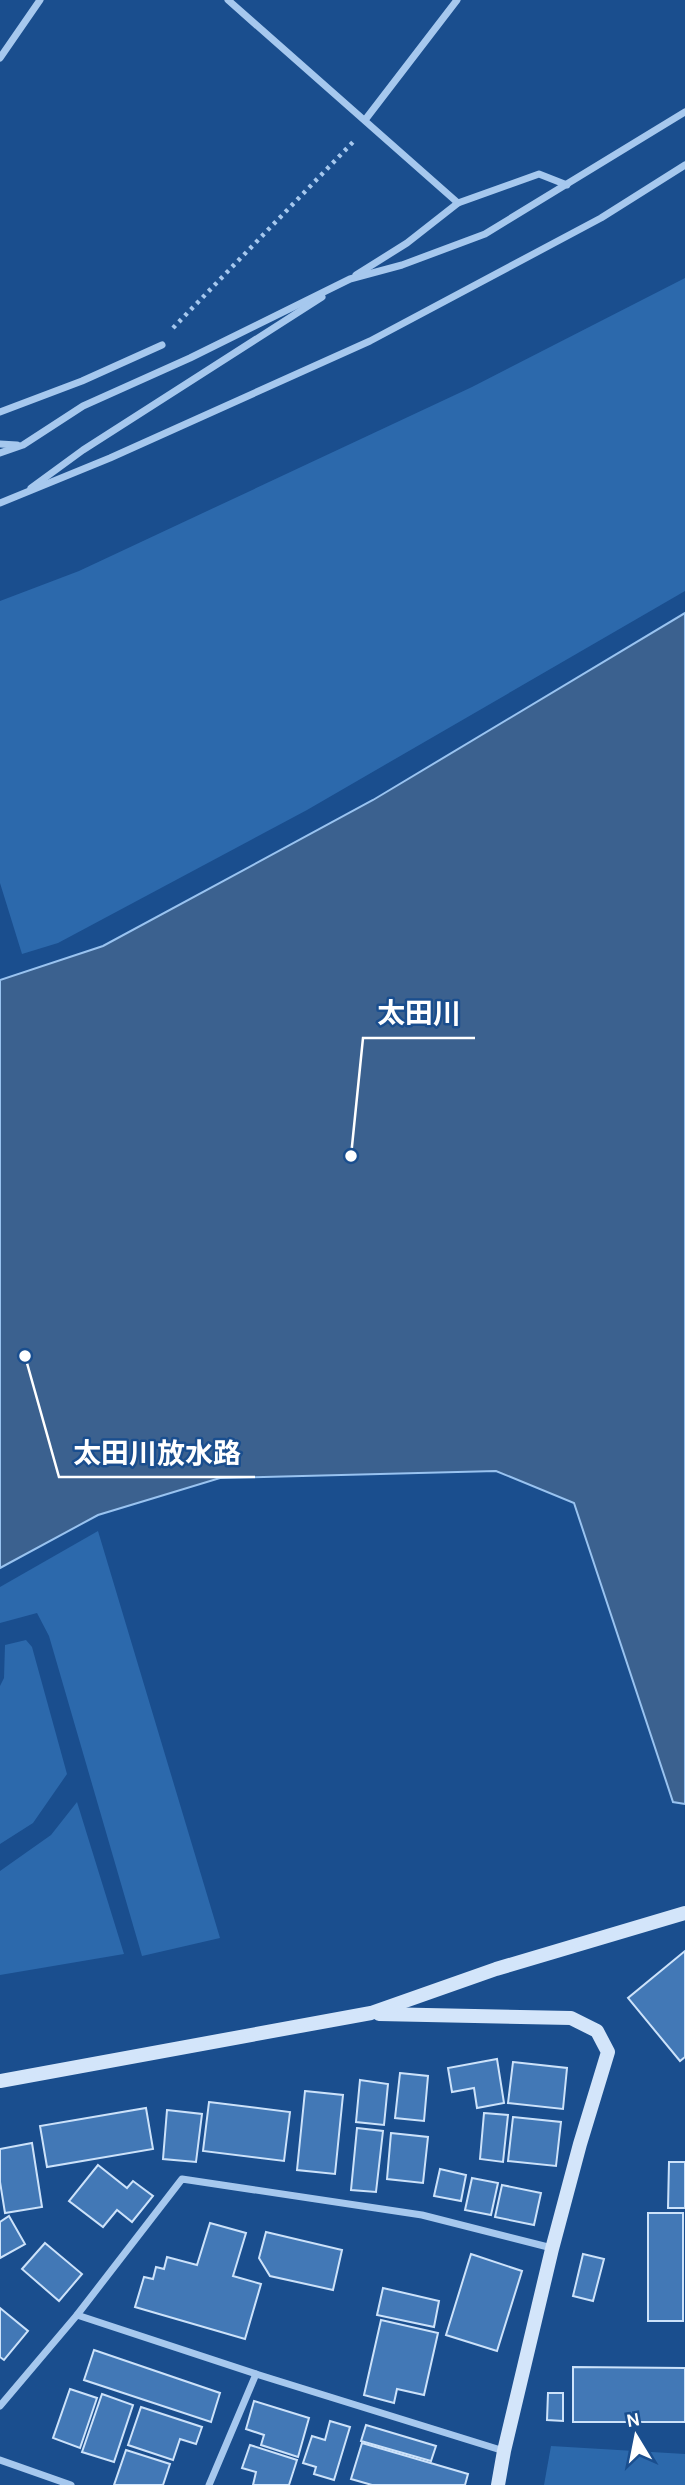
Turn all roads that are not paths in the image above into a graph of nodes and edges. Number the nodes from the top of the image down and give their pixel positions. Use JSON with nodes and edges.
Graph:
{"nodes":[{"id":1,"x":40,"y":0,"type":"edge"},
{"id":2,"x":228,"y":0,"type":"edge"},
{"id":3,"x":457,"y":0,"type":"edge"},
{"id":4,"x":0,"y":58,"type":"edge"},
{"id":5,"x":685,"y":112,"type":"edge"},
{"id":6,"x":367,"y":123,"type":"junction"},
{"id":7,"x":685,"y":165,"type":"edge"},
{"id":8,"x":567,"y":185,"type":"junction"},
{"id":9,"x":458,"y":203,"type":"junction"},
{"id":10,"x":350,"y":279,"type":"junction"},
{"id":11,"x":162,"y":345,"type":"dead end"},
{"id":12,"x":0,"y":412,"type":"edge"},
{"id":13,"x":0,"y":444,"type":"edge"},
{"id":14,"x":23,"y":445,"type":"junction"},
{"id":15,"x":0,"y":453,"type":"edge"},
{"id":16,"x":20,"y":495,"type":"junction"},
{"id":17,"x":0,"y":503,"type":"edge"},
{"id":18,"x":685,"y":1913,"type":"edge"},
{"id":19,"x":371,"y":2013,"type":"junction"},
{"id":20,"x":0,"y":2081,"type":"edge"},
{"id":21,"x":552,"y":2249,"type":"junction"},
{"id":22,"x":77,"y":2315,"type":"junction"},
{"id":23,"x":256,"y":2374,"type":"junction"},
{"id":24,"x":0,"y":2406,"type":"edge"},
{"id":25,"x":504,"y":2451,"type":"junction"},
{"id":26,"x":0,"y":2459,"type":"edge"},
{"id":27,"x":71,"y":2485,"type":"edge"},
{"id":28,"x":209,"y":2485,"type":"edge"},
{"id":29,"x":498,"y":2485,"type":"edge"}],
"edges":[{"from":1,"to":4,"type":"street"},
{"from":2,"to":6,"type":"street"},
{"from":3,"to":6,"type":"street"},
{"from":5,"to":8,"type":"street"},
{"from":6,"to":9,"type":"street"},
{"from":7,"to":16,"type":"street"},
{"from":8,"to":9,"type":"street"},
{"from":8,"to":10,"type":"street"},
{"from":9,"to":10,"type":"street"},
{"from":10,"to":14,"type":"street"},
{"from":10,"to":16,"type":"street"},
{"from":11,"to":12,"type":"street"},
{"from":13,"to":14,"type":"street"},
{"from":14,"to":15,"type":"street"},
{"from":16,"to":17,"type":"street"},
{"from":18,"to":19,"type":"street"},
{"from":19,"to":20,"type":"street"},
{"from":19,"to":21,"type":"street"},
{"from":21,"to":22,"type":"street"},
{"from":21,"to":25,"type":"street"},
{"from":22,"to":23,"type":"street"},
{"from":22,"to":24,"type":"street"},
{"from":23,"to":25,"type":"street"},
{"from":23,"to":28,"type":"street"},
{"from":25,"to":29,"type":"street"},
{"from":26,"to":27,"type":"street"}]}
